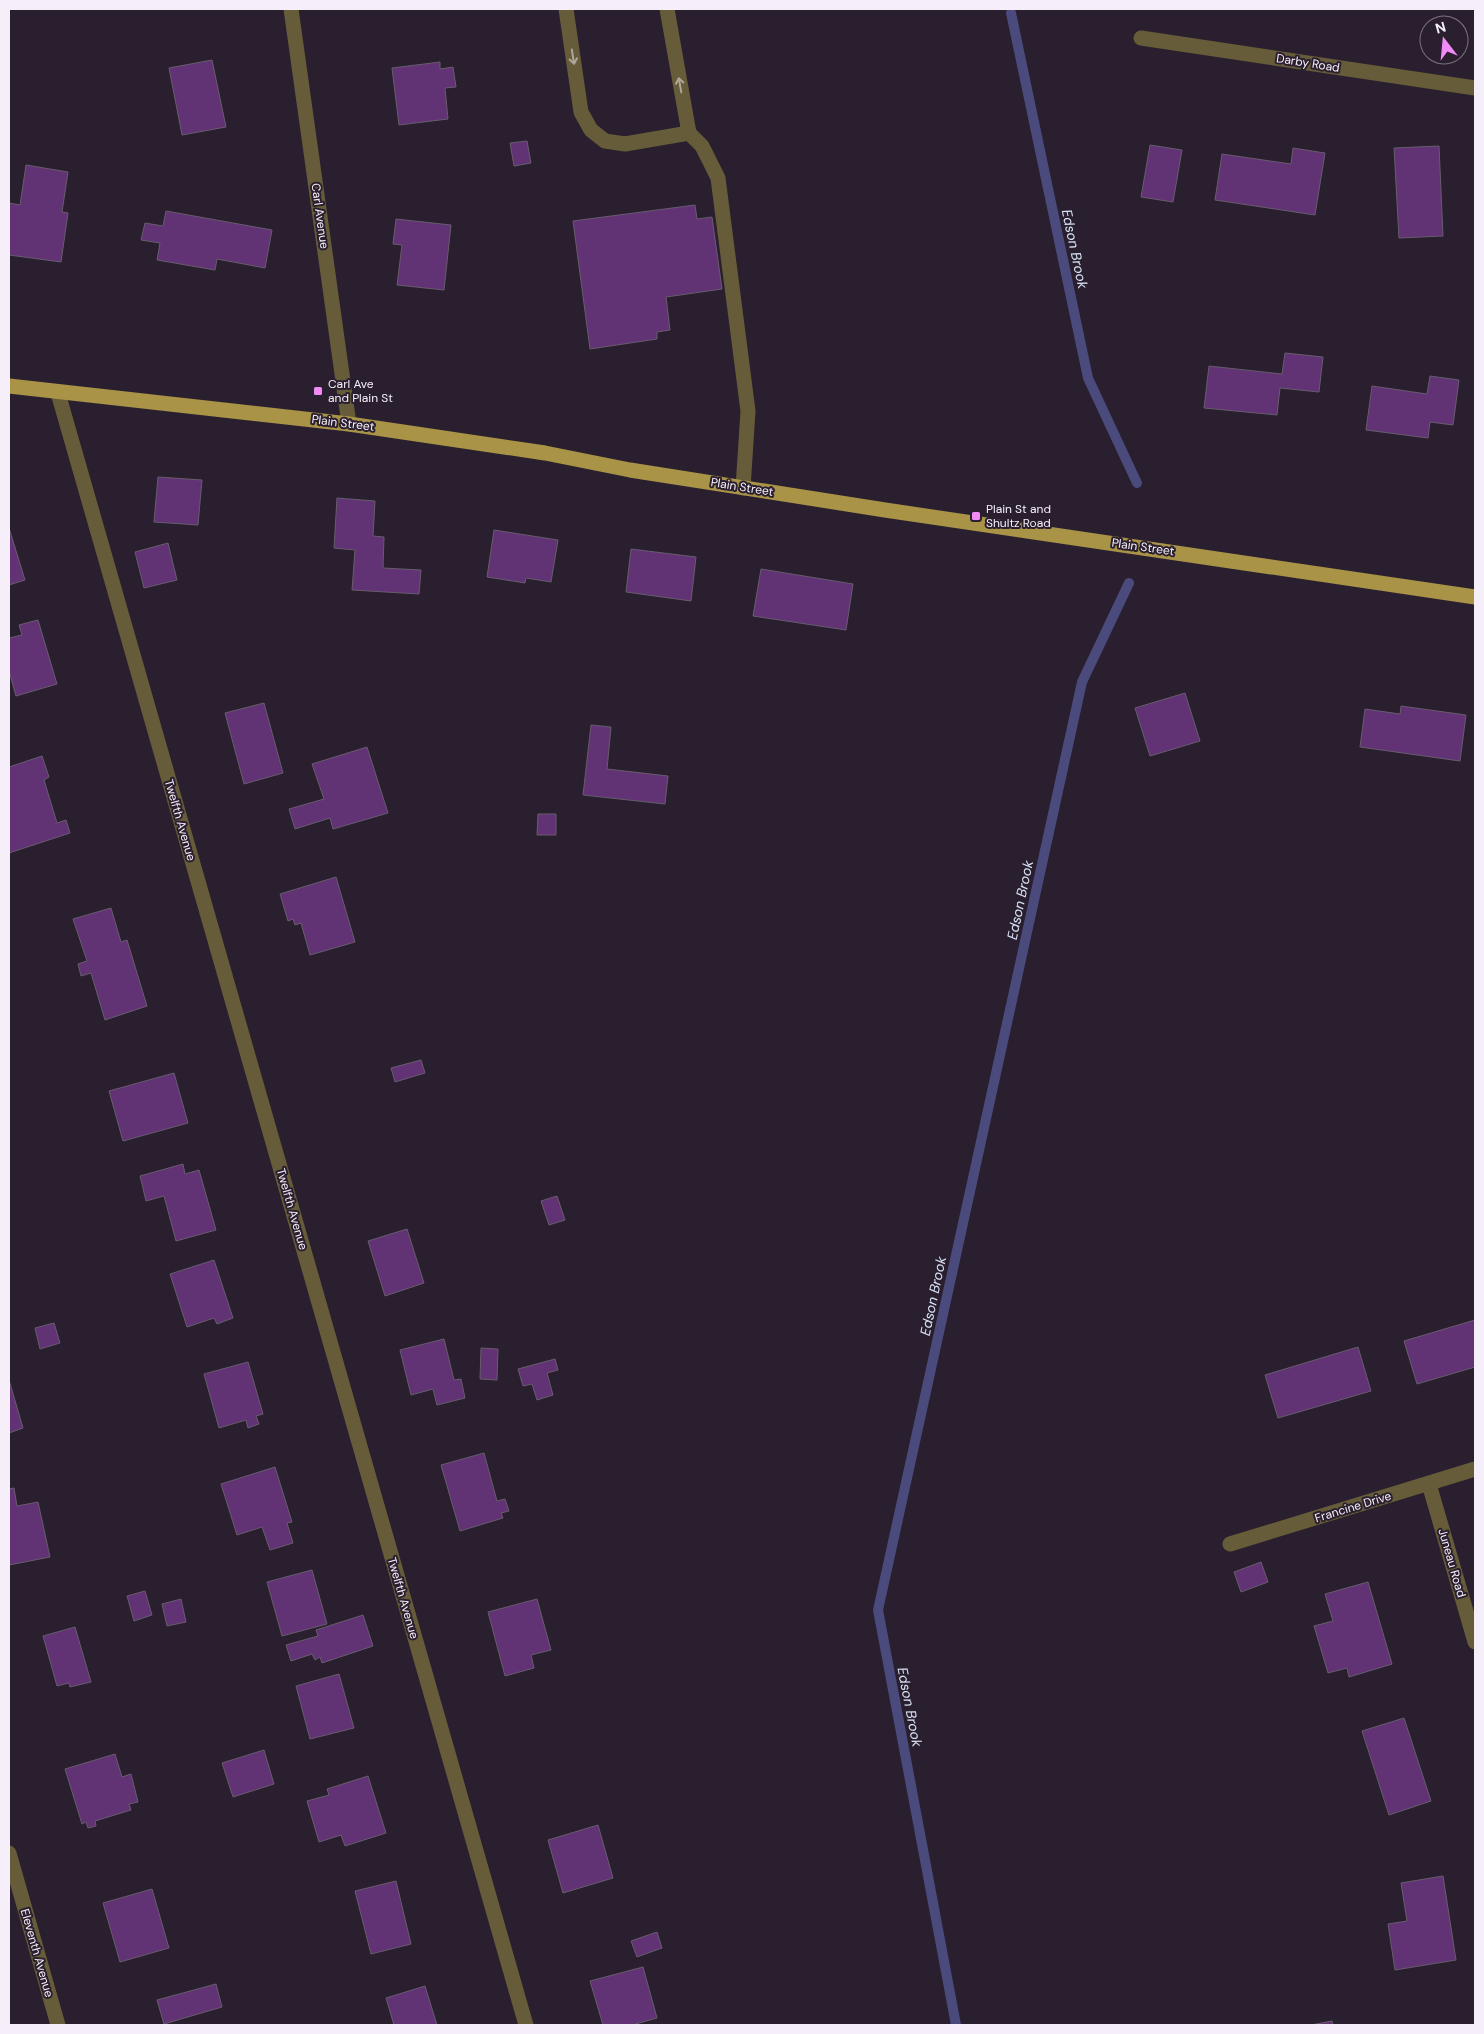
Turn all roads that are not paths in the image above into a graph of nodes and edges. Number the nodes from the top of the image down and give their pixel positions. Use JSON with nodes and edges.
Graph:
{"nodes":[{"id":1,"x":290,"y":9,"type":"edge"},
{"id":2,"x":566,"y":9,"type":"edge"},
{"id":3,"x":667,"y":9,"type":"edge"},
{"id":4,"x":1141,"y":38,"type":"dead end"},
{"id":5,"x":1475,"y":88,"type":"edge"},
{"id":6,"x":689,"y":133,"type":"junction"},
{"id":7,"x":9,"y":386,"type":"edge"},
{"id":8,"x":58,"y":392,"type":"junction"},
{"id":9,"x":349,"y":424,"type":"junction"},
{"id":10,"x":743,"y":488,"type":"junction"},
{"id":11,"x":1475,"y":597,"type":"edge"},
{"id":12,"x":1475,"y":1469,"type":"edge"},
{"id":13,"x":1429,"y":1484,"type":"junction"},
{"id":14,"x":1230,"y":1544,"type":"dead end"},
{"id":15,"x":1475,"y":1642,"type":"edge"},
{"id":16,"x":9,"y":1852,"type":"edge"},
{"id":17,"x":58,"y":2025,"type":"edge"},
{"id":18,"x":526,"y":2025,"type":"edge"}],
"edges":[{"from":1,"to":9,"type":"street","name":"Carl Avenue"},
{"from":2,"to":6,"type":"street","one_way":true},
{"from":6,"to":3,"type":"street","one_way":true},
{"from":4,"to":5,"type":"street","name":"Darby Road"},
{"from":6,"to":10,"type":"street"},
{"from":7,"to":8,"type":"main road","name":"Plain Street"},
{"from":8,"to":9,"type":"main road","name":"Plain Street"},
{"from":8,"to":18,"type":"street","name":"Twelfth Avenue"},
{"from":9,"to":10,"type":"main road","name":"Plain Street"},
{"from":10,"to":11,"type":"main road","name":"Plain Street"},
{"from":12,"to":13,"type":"street","name":"Francine Drive"},
{"from":13,"to":14,"type":"street","name":"Francine Drive"},
{"from":13,"to":15,"type":"street","name":"Juneau Road"},
{"from":16,"to":17,"type":"street","name":"Eleventh Avenue"}]}
